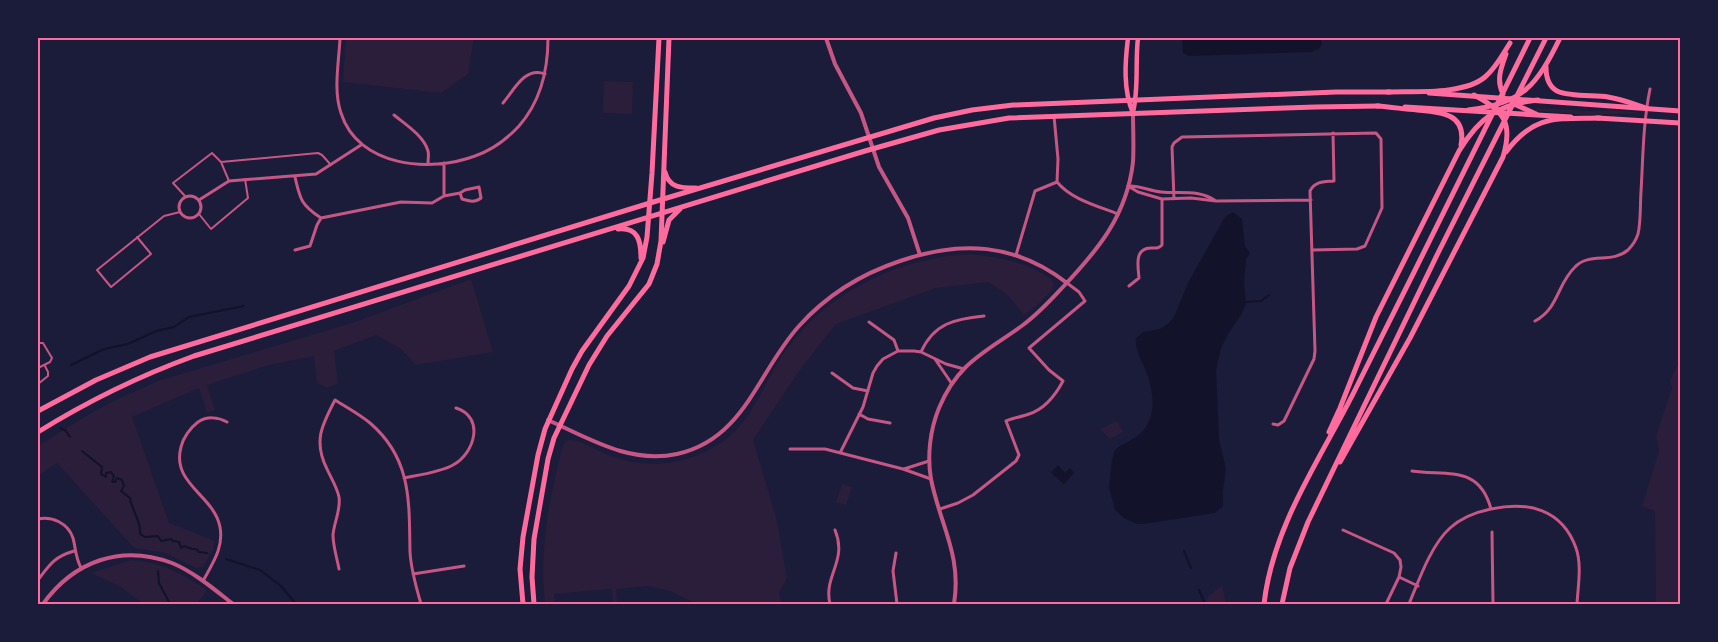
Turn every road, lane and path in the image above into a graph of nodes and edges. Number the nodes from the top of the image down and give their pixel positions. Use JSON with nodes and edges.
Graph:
{"nodes":[{"id":1,"x":340,"y":38,"type":"edge"},
{"id":2,"x":548,"y":38,"type":"edge"},
{"id":3,"x":660,"y":38,"type":"edge"},
{"id":4,"x":670,"y":38,"type":"edge"},
{"id":5,"x":826,"y":38,"type":"edge"},
{"id":6,"x":1128,"y":38,"type":"edge"},
{"id":7,"x":1138,"y":38,"type":"edge"},
{"id":8,"x":1530,"y":38,"type":"edge"},
{"id":9,"x":1546,"y":38,"type":"edge"},
{"id":10,"x":1560,"y":38,"type":"edge"},
{"id":11,"x":1512,"y":40,"type":"edge"},
{"id":12,"x":1546,"y":66,"type":"junction"},
{"id":13,"x":545,"y":74,"type":"junction"},
{"id":14,"x":1650,"y":89,"type":"dead end"},
{"id":15,"x":1387,"y":92,"type":"junction"},
{"id":16,"x":1474,"y":96,"type":"junction"},
{"id":17,"x":1127,"y":100,"type":"junction"},
{"id":18,"x":1136,"y":100,"type":"junction"},
{"id":19,"x":1510,"y":100,"type":"junction"},
{"id":20,"x":503,"y":103,"type":"dead end"},
{"id":21,"x":1378,"y":106,"type":"junction"},
{"id":22,"x":1492,"y":106,"type":"junction"},
{"id":23,"x":1646,"y":108,"type":"junction"},
{"id":24,"x":1465,"y":110,"type":"junction"},
{"id":25,"x":1496,"y":111,"type":"junction"},
{"id":26,"x":1680,"y":111,"type":"edge"},
{"id":27,"x":1133,"y":113,"type":"junction"},
{"id":28,"x":1536,"y":114,"type":"junction"},
{"id":29,"x":394,"y":115,"type":"dead end"},
{"id":30,"x":1054,"y":116,"type":"junction"},
{"id":31,"x":1600,"y":118,"type":"junction"},
{"id":32,"x":1646,"y":121,"type":"junction"},
{"id":33,"x":1680,"y":123,"type":"edge"},
{"id":34,"x":1333,"y":133,"type":"junction"},
{"id":35,"x":869,"y":137,"type":"junction"},
{"id":36,"x":361,"y":145,"type":"junction"},
{"id":37,"x":873,"y":149,"type":"junction"},
{"id":38,"x":1459,"y":151,"type":"junction"},
{"id":39,"x":1503,"y":157,"type":"junction"},
{"id":40,"x":221,"y":162,"type":"junction"},
{"id":41,"x":428,"y":163,"type":"junction"},
{"id":42,"x":444,"y":163,"type":"junction"},
{"id":43,"x":664,"y":164,"type":"junction"},
{"id":44,"x":331,"y":165,"type":"junction"},
{"id":45,"x":296,"y":177,"type":"junction"},
{"id":46,"x":245,"y":179,"type":"junction"},
{"id":47,"x":229,"y":181,"type":"junction"},
{"id":48,"x":1058,"y":182,"type":"junction"},
{"id":49,"x":1128,"y":186,"type":"junction"},
{"id":50,"x":704,"y":188,"type":"junction"},
{"id":51,"x":1174,"y":192,"type":"junction"},
{"id":52,"x":460,"y":193,"type":"junction"},
{"id":53,"x":185,"y":196,"type":"junction"},
{"id":54,"x":444,"y":196,"type":"junction"},
{"id":55,"x":1162,"y":199,"type":"junction"},
{"id":56,"x":1174,"y":199,"type":"junction"},
{"id":57,"x":200,"y":200,"type":"junction"},
{"id":58,"x":662,"y":200,"type":"junction"},
{"id":59,"x":1310,"y":200,"type":"junction"},
{"id":60,"x":1216,"y":201,"type":"junction"},
{"id":61,"x":650,"y":203,"type":"junction"},
{"id":62,"x":685,"y":206,"type":"junction"},
{"id":63,"x":180,"y":212,"type":"junction"},
{"id":64,"x":661,"y":213,"type":"junction"},
{"id":65,"x":199,"y":214,"type":"junction"},
{"id":66,"x":1118,"y":214,"type":"junction"},
{"id":67,"x":321,"y":218,"type":"junction"},
{"id":68,"x":648,"y":218,"type":"junction"},
{"id":69,"x":606,"y":230,"type":"junction"},
{"id":70,"x":138,"y":237,"type":"junction"},
{"id":71,"x":295,"y":250,"type":"dead end"},
{"id":72,"x":1312,"y":250,"type":"junction"},
{"id":73,"x":660,"y":252,"type":"junction"},
{"id":74,"x":920,"y":255,"type":"junction"},
{"id":75,"x":1016,"y":255,"type":"junction"},
{"id":76,"x":640,"y":264,"type":"junction"},
{"id":77,"x":1067,"y":283,"type":"junction"},
{"id":78,"x":1129,"y":286,"type":"dead end"},
{"id":79,"x":984,"y":316,"type":"dead end"},
{"id":80,"x":1535,"y":321,"type":"dead end"},
{"id":81,"x":869,"y":322,"type":"dead end"},
{"id":82,"x":38,"y":343,"type":"edge"},
{"id":83,"x":898,"y":351,"type":"junction"},
{"id":84,"x":921,"y":352,"type":"junction"},
{"id":85,"x":935,"y":359,"type":"junction"},
{"id":86,"x":45,"y":365,"type":"junction"},
{"id":87,"x":38,"y":368,"type":"edge"},
{"id":88,"x":964,"y":369,"type":"junction"},
{"id":89,"x":832,"y":373,"type":"dead end"},
{"id":90,"x":38,"y":384,"type":"edge"},
{"id":91,"x":952,"y":384,"type":"junction"},
{"id":92,"x":868,"y":391,"type":"junction"},
{"id":93,"x":456,"y":408,"type":"dead end"},
{"id":94,"x":38,"y":411,"type":"edge"},
{"id":95,"x":859,"y":414,"type":"junction"},
{"id":96,"x":548,"y":420,"type":"junction"},
{"id":97,"x":227,"y":422,"type":"dead end"},
{"id":98,"x":890,"y":423,"type":"dead end"},
{"id":99,"x":1273,"y":424,"type":"dead end"},
{"id":100,"x":560,"y":425,"type":"junction"},
{"id":101,"x":38,"y":432,"type":"edge"},
{"id":102,"x":790,"y":448,"type":"dead end"},
{"id":103,"x":840,"y":453,"type":"junction"},
{"id":104,"x":930,"y":460,"type":"junction"},
{"id":105,"x":1314,"y":467,"type":"junction"},
{"id":106,"x":903,"y":469,"type":"junction"},
{"id":107,"x":1412,"y":471,"type":"dead end"},
{"id":108,"x":404,"y":478,"type":"junction"},
{"id":109,"x":931,"y":479,"type":"junction"},
{"id":110,"x":1317,"y":504,"type":"junction"},
{"id":111,"x":1491,"y":509,"type":"junction"},
{"id":112,"x":940,"y":510,"type":"junction"},
{"id":113,"x":38,"y":519,"type":"edge"},
{"id":114,"x":835,"y":530,"type":"dead end"},
{"id":115,"x":1343,"y":530,"type":"dead end"},
{"id":116,"x":1492,"y":532,"type":"dead end"},
{"id":117,"x":74,"y":551,"type":"junction"},
{"id":118,"x":896,"y":553,"type":"dead end"},
{"id":119,"x":464,"y":566,"type":"dead end"},
{"id":120,"x":81,"y":568,"type":"junction"},
{"id":121,"x":340,"y":569,"type":"dead end"},
{"id":122,"x":413,"y":574,"type":"junction"},
{"id":123,"x":1399,"y":577,"type":"junction"},
{"id":124,"x":38,"y":580,"type":"edge"},
{"id":125,"x":202,"y":581,"type":"junction"},
{"id":126,"x":1418,"y":586,"type":"junction"},
{"id":127,"x":43,"y":604,"type":"edge"},
{"id":128,"x":233,"y":604,"type":"edge"},
{"id":129,"x":421,"y":604,"type":"edge"},
{"id":130,"x":523,"y":604,"type":"edge"},
{"id":131,"x":534,"y":604,"type":"edge"},
{"id":132,"x":830,"y":604,"type":"edge"},
{"id":133,"x":897,"y":604,"type":"edge"},
{"id":134,"x":954,"y":604,"type":"edge"},
{"id":135,"x":1264,"y":604,"type":"edge"},
{"id":136,"x":1282,"y":604,"type":"edge"},
{"id":137,"x":1386,"y":604,"type":"edge"},
{"id":138,"x":1409,"y":604,"type":"edge"},
{"id":139,"x":1492,"y":604,"type":"edge"},
{"id":140,"x":1577,"y":604,"type":"edge"}],
"edges":[{"from":1,"to":36,"type":"street"},
{"from":2,"to":13,"type":"street"},
{"from":3,"to":61,"type":"main road"},
{"from":4,"to":43,"type":"main road"},
{"from":5,"to":35,"type":"street"},
{"from":6,"to":17,"type":"main road"},
{"from":7,"to":18,"type":"main road"},
{"from":8,"to":105,"type":"main road"},
{"from":9,"to":110,"type":"main road"},
{"from":10,"to":12,"type":"main road"},
{"from":11,"to":15,"type":"main road"},
{"from":11,"to":19,"type":"main road"},
{"from":12,"to":19,"type":"main road"},
{"from":12,"to":23,"type":"main road"},
{"from":13,"to":20,"type":"street"},
{"from":13,"to":42,"type":"street"},
{"from":14,"to":23,"type":"street"},
{"from":15,"to":16,"type":"main road"},
{"from":15,"to":18,"type":"main road"},
{"from":16,"to":19,"type":"main road"},
{"from":16,"to":22,"type":"main road"},
{"from":17,"to":18,"type":"main road"},
{"from":17,"to":27,"type":"main road"},
{"from":17,"to":35,"type":"main road"},
{"from":18,"to":27,"type":"main road"},
{"from":19,"to":22,"type":"main road"},
{"from":19,"to":23,"type":"main road"},
{"from":19,"to":25,"type":"main road"},
{"from":19,"to":28,"type":"main road"},
{"from":21,"to":24,"type":"main road"},
{"from":21,"to":27,"type":"main road"},
{"from":21,"to":38,"type":"main road"},
{"from":22,"to":24,"type":"main road"},
{"from":22,"to":25,"type":"main road"},
{"from":23,"to":26,"type":"main road"},
{"from":23,"to":32,"type":"street"},
{"from":24,"to":25,"type":"main road"},
{"from":25,"to":28,"type":"main road"},
{"from":25,"to":38,"type":"main road"},
{"from":25,"to":39,"type":"main road"},
{"from":27,"to":30,"type":"main road"},
{"from":27,"to":49,"type":"street"},
{"from":28,"to":31,"type":"main road"},
{"from":29,"to":41,"type":"street"},
{"from":30,"to":37,"type":"main road"},
{"from":30,"to":48,"type":"street"},
{"from":31,"to":32,"type":"main road"},
{"from":31,"to":39,"type":"main road"},
{"from":32,"to":33,"type":"main road"},
{"from":32,"to":80,"type":"street"},
{"from":34,"to":51,"type":"street"},
{"from":34,"to":59,"type":"street"},
{"from":34,"to":72,"type":"street"},
{"from":35,"to":37,"type":"street"},
{"from":35,"to":50,"type":"main road"},
{"from":36,"to":41,"type":"street"},
{"from":36,"to":44,"type":"street"},
{"from":37,"to":62,"type":"main road"},
{"from":37,"to":74,"type":"street"},
{"from":38,"to":105,"type":"main road"},
{"from":39,"to":110,"type":"main road"},
{"from":40,"to":44,"type":"lane"},
{"from":40,"to":47,"type":"lane"},
{"from":40,"to":53,"type":"lane"},
{"from":41,"to":42,"type":"street"},
{"from":42,"to":54,"type":"street"},
{"from":43,"to":50,"type":"main road"},
{"from":43,"to":58,"type":"main road"},
{"from":44,"to":45,"type":"street"},
{"from":45,"to":46,"type":"street"},
{"from":45,"to":67,"type":"street"},
{"from":46,"to":47,"type":"street"},
{"from":46,"to":65,"type":"lane"},
{"from":47,"to":57,"type":"street"},
{"from":48,"to":66,"type":"street"},
{"from":48,"to":75,"type":"street"},
{"from":49,"to":51,"type":"street"},
{"from":49,"to":55,"type":"street"},
{"from":49,"to":66,"type":"street"},
{"from":50,"to":58,"type":"main road"},
{"from":51,"to":56,"type":"street"},
{"from":51,"to":60,"type":"street"},
{"from":52,"to":52,"type":"street"},
{"from":52,"to":54,"type":"street"},
{"from":53,"to":57,"type":"street"},
{"from":53,"to":63,"type":"street"},
{"from":54,"to":67,"type":"street"},
{"from":55,"to":56,"type":"street"},
{"from":55,"to":78,"type":"street"},
{"from":56,"to":60,"type":"street"},
{"from":57,"to":65,"type":"street"},
{"from":58,"to":61,"type":"main road"},
{"from":58,"to":64,"type":"main road"},
{"from":59,"to":60,"type":"street"},
{"from":59,"to":72,"type":"street"},
{"from":61,"to":68,"type":"main road"},
{"from":61,"to":94,"type":"main road"},
{"from":62,"to":64,"type":"main road"},
{"from":62,"to":73,"type":"main road"},
{"from":63,"to":65,"type":"street"},
{"from":63,"to":70,"type":"lane"},
{"from":64,"to":68,"type":"main road"},
{"from":64,"to":73,"type":"main road"},
{"from":66,"to":77,"type":"street"},
{"from":67,"to":71,"type":"street"},
{"from":68,"to":69,"type":"main road"},
{"from":68,"to":76,"type":"main road"},
{"from":69,"to":76,"type":"main road"},
{"from":69,"to":101,"type":"main road"},
{"from":70,"to":70,"type":"lane"},
{"from":72,"to":99,"type":"street"},
{"from":73,"to":100,"type":"main road"},
{"from":74,"to":75,"type":"street"},
{"from":74,"to":100,"type":"street"},
{"from":75,"to":77,"type":"street"},
{"from":76,"to":96,"type":"main road"},
{"from":77,"to":88,"type":"street"},
{"from":77,"to":112,"type":"street"},
{"from":79,"to":84,"type":"street"},
{"from":81,"to":83,"type":"street"},
{"from":82,"to":86,"type":"lane"},
{"from":83,"to":84,"type":"street"},
{"from":83,"to":92,"type":"street"},
{"from":84,"to":85,"type":"street"},
{"from":85,"to":88,"type":"street"},
{"from":85,"to":91,"type":"street"},
{"from":86,"to":87,"type":"lane"},
{"from":86,"to":90,"type":"lane"},
{"from":88,"to":91,"type":"street"},
{"from":89,"to":92,"type":"street"},
{"from":91,"to":104,"type":"street"},
{"from":92,"to":95,"type":"street"},
{"from":93,"to":108,"type":"street"},
{"from":95,"to":98,"type":"street"},
{"from":95,"to":103,"type":"street"},
{"from":96,"to":100,"type":"street"},
{"from":96,"to":130,"type":"main road"},
{"from":97,"to":125,"type":"street"},
{"from":100,"to":131,"type":"main road"},
{"from":102,"to":103,"type":"street"},
{"from":103,"to":106,"type":"street"},
{"from":104,"to":106,"type":"street"},
{"from":104,"to":109,"type":"street"},
{"from":105,"to":135,"type":"main road"},
{"from":106,"to":109,"type":"street"},
{"from":107,"to":111,"type":"street"},
{"from":108,"to":121,"type":"street"},
{"from":108,"to":122,"type":"street"},
{"from":109,"to":112,"type":"street"},
{"from":110,"to":136,"type":"main road"},
{"from":111,"to":126,"type":"street"},
{"from":111,"to":140,"type":"street"},
{"from":112,"to":134,"type":"street"},
{"from":113,"to":117,"type":"street"},
{"from":114,"to":132,"type":"street"},
{"from":115,"to":123,"type":"street"},
{"from":116,"to":139,"type":"street"},
{"from":117,"to":120,"type":"street"},
{"from":117,"to":124,"type":"street"},
{"from":118,"to":133,"type":"street"},
{"from":119,"to":122,"type":"street"},
{"from":120,"to":125,"type":"street"},
{"from":120,"to":127,"type":"street"},
{"from":122,"to":129,"type":"street"},
{"from":123,"to":126,"type":"street"},
{"from":123,"to":137,"type":"street"},
{"from":125,"to":128,"type":"street"},
{"from":126,"to":138,"type":"street"}]}
